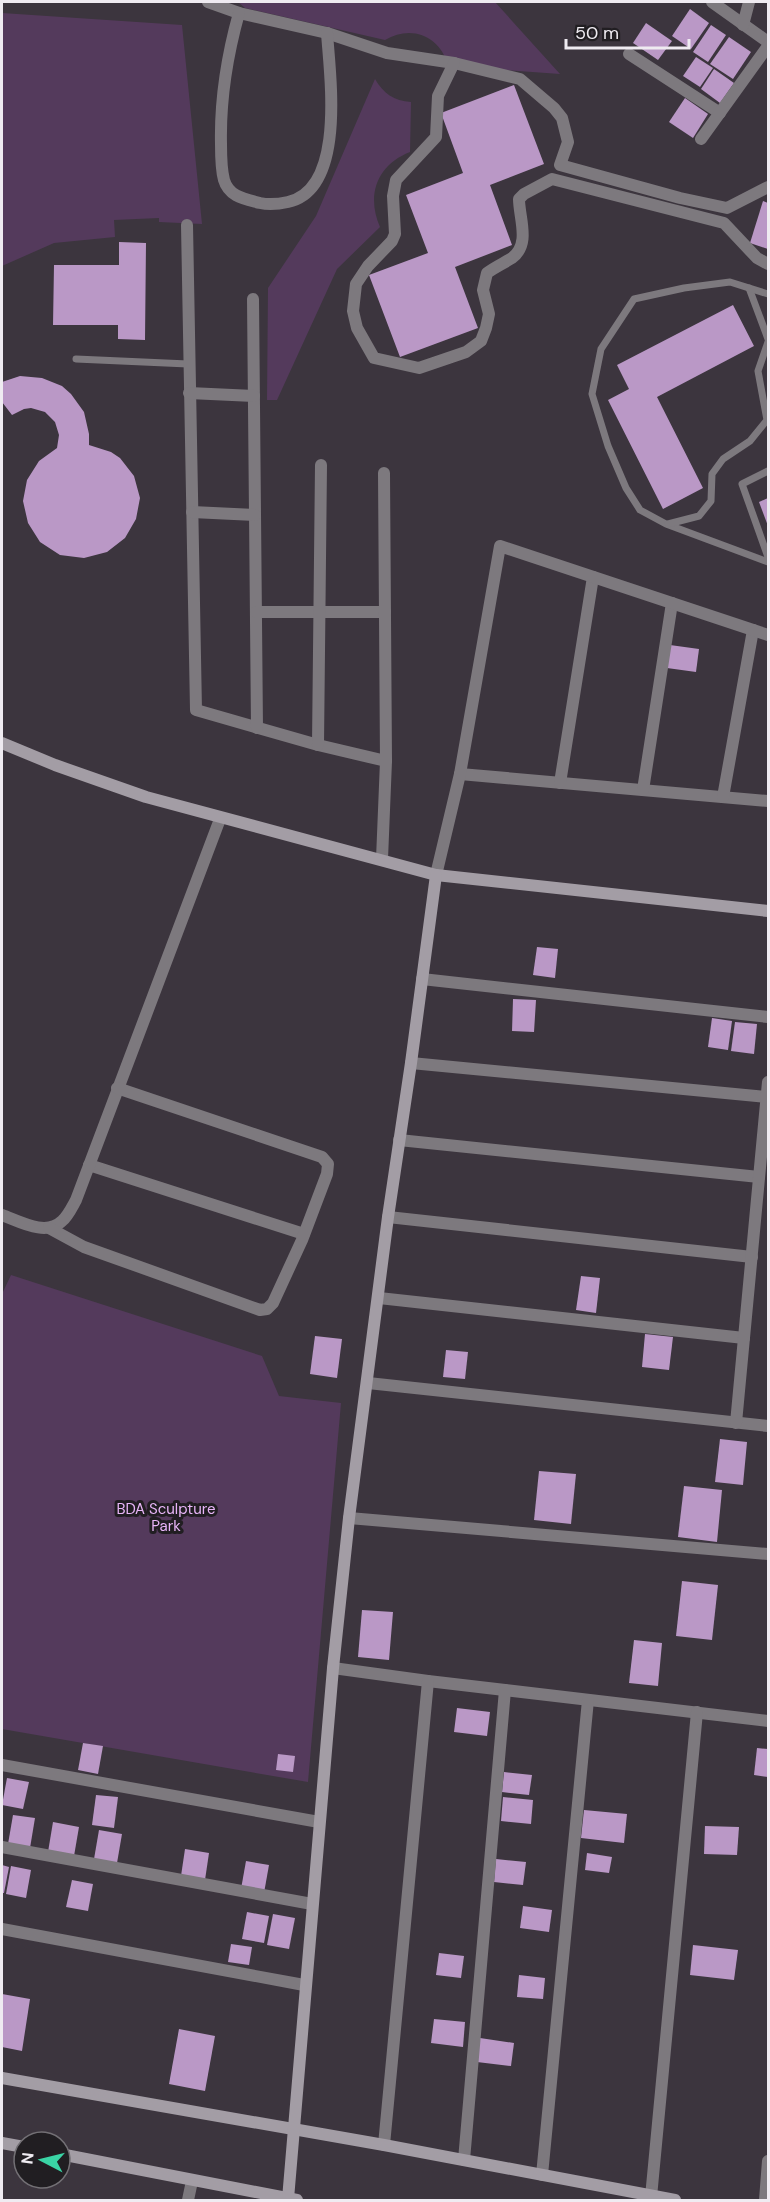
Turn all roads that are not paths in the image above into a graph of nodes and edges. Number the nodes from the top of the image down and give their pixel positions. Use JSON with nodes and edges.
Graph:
{"nodes":[{"id":1,"x":208,"y":2,"type":"edge"},
{"id":2,"x":712,"y":2,"type":"edge"},
{"id":3,"x":749,"y":2,"type":"edge"},
{"id":4,"x":238,"y":13,"type":"junction"},
{"id":5,"x":743,"y":25,"type":"junction"},
{"id":6,"x":327,"y":33,"type":"junction"},
{"id":7,"x":768,"y":44,"type":"edge"},
{"id":8,"x":629,"y":54,"type":"dead end"},
{"id":9,"x":454,"y":63,"type":"junction"},
{"id":10,"x":720,"y":113,"type":"junction"},
{"id":11,"x":701,"y":140,"type":"dead end"},
{"id":12,"x":768,"y":187,"type":"edge"},
{"id":13,"x":686,"y":200,"type":"junction"},
{"id":14,"x":682,"y":213,"type":"junction"},
{"id":15,"x":187,"y":225,"type":"dead end"},
{"id":16,"x":768,"y":264,"type":"edge"},
{"id":17,"x":749,"y":288,"type":"junction"},
{"id":18,"x":768,"y":294,"type":"edge"},
{"id":19,"x":253,"y":298,"type":"dead end"},
{"id":20,"x":768,"y":341,"type":"edge"},
{"id":21,"x":76,"y":359,"type":"dead end"},
{"id":22,"x":188,"y":364,"type":"junction"},
{"id":23,"x":189,"y":393,"type":"junction"},
{"id":24,"x":254,"y":396,"type":"junction"},
{"id":25,"x":321,"y":465,"type":"dead end"},
{"id":26,"x":768,"y":471,"type":"edge"},
{"id":27,"x":384,"y":473,"type":"dead end"},
{"id":28,"x":192,"y":512,"type":"junction"},
{"id":29,"x":255,"y":515,"type":"junction"},
{"id":30,"x":666,"y":525,"type":"junction"},
{"id":31,"x":768,"y":557,"type":"edge"},
{"id":32,"x":768,"y":562,"type":"edge"},
{"id":33,"x":593,"y":577,"type":"junction"},
{"id":34,"x":672,"y":603,"type":"junction"},
{"id":35,"x":256,"y":612,"type":"junction"},
{"id":36,"x":319,"y":612,"type":"junction"},
{"id":37,"x":385,"y":612,"type":"junction"},
{"id":38,"x":753,"y":630,"type":"junction"},
{"id":39,"x":768,"y":635,"type":"edge"},
{"id":40,"x":257,"y":728,"type":"junction"},
{"id":41,"x":2,"y":743,"type":"edge"},
{"id":42,"x":318,"y":745,"type":"junction"},
{"id":43,"x":386,"y":761,"type":"junction"},
{"id":44,"x":460,"y":774,"type":"junction"},
{"id":45,"x":560,"y":783,"type":"junction"},
{"id":46,"x":643,"y":790,"type":"junction"},
{"id":47,"x":723,"y":797,"type":"junction"},
{"id":48,"x":768,"y":801,"type":"edge"},
{"id":49,"x":220,"y":819,"type":"junction"},
{"id":50,"x":386,"y":860,"type":"junction"},
{"id":51,"x":436,"y":875,"type":"junction"},
{"id":52,"x":768,"y":911,"type":"edge"},
{"id":53,"x":422,"y":979,"type":"junction"},
{"id":54,"x":768,"y":1017,"type":"edge"},
{"id":55,"x":411,"y":1062,"type":"junction"},
{"id":56,"x":768,"y":1082,"type":"edge"},
{"id":57,"x":117,"y":1088,"type":"junction"},
{"id":58,"x":767,"y":1097,"type":"junction"},
{"id":59,"x":399,"y":1140,"type":"junction"},
{"id":60,"x":89,"y":1165,"type":"junction"},
{"id":61,"x":759,"y":1177,"type":"junction"},
{"id":62,"x":2,"y":1215,"type":"edge"},
{"id":63,"x":388,"y":1217,"type":"junction"},
{"id":64,"x":49,"y":1228,"type":"junction"},
{"id":65,"x":304,"y":1234,"type":"junction"},
{"id":66,"x":752,"y":1257,"type":"junction"},
{"id":67,"x":379,"y":1298,"type":"junction"},
{"id":68,"x":744,"y":1338,"type":"junction"},
{"id":69,"x":368,"y":1383,"type":"junction"},
{"id":70,"x":736,"y":1423,"type":"junction"},
{"id":71,"x":768,"y":1426,"type":"edge"},
{"id":72,"x":349,"y":1518,"type":"junction"},
{"id":73,"x":768,"y":1554,"type":"edge"},
{"id":74,"x":333,"y":1668,"type":"junction"},
{"id":75,"x":428,"y":1681,"type":"junction"},
{"id":76,"x":506,"y":1690,"type":"junction"},
{"id":77,"x":588,"y":1700,"type":"junction"},
{"id":78,"x":697,"y":1712,"type":"junction"},
{"id":79,"x":768,"y":1721,"type":"edge"},
{"id":80,"x":2,"y":1765,"type":"edge"},
{"id":81,"x":319,"y":1822,"type":"junction"},
{"id":82,"x":2,"y":1847,"type":"edge"},
{"id":83,"x":312,"y":1904,"type":"junction"},
{"id":84,"x":2,"y":1929,"type":"edge"},
{"id":85,"x":304,"y":1985,"type":"junction"},
{"id":86,"x":2,"y":2078,"type":"edge"},
{"id":87,"x":293,"y":2129,"type":"junction"},
{"id":88,"x":384,"y":2145,"type":"junction"},
{"id":89,"x":72,"y":2156,"type":"edge"},
{"id":90,"x":464,"y":2160,"type":"junction"},
{"id":91,"x":768,"y":2161,"type":"edge"},
{"id":92,"x":542,"y":2175,"type":"junction"},
{"id":93,"x":192,"y":2181,"type":"junction"},
{"id":94,"x":651,"y":2197,"type":"junction"},
{"id":95,"x":188,"y":2200,"type":"edge"},
{"id":96,"x":291,"y":2200,"type":"edge"},
{"id":97,"x":675,"y":2200,"type":"edge"},
{"id":98,"x":765,"y":2200,"type":"edge"}],
"edges":[{"from":1,"to":4,"type":"street"},
{"from":2,"to":5,"type":"street"},
{"from":3,"to":5,"type":"street"},
{"from":4,"to":6,"type":"street"},
{"from":4,"to":6,"type":"street"},
{"from":5,"to":7,"type":"street"},
{"from":6,"to":9,"type":"street"},
{"from":7,"to":10,"type":"street"},
{"from":8,"to":10,"type":"street"},
{"from":9,"to":13,"type":"street"},
{"from":9,"to":14,"type":"street"},
{"from":10,"to":11,"type":"street"},
{"from":12,"to":13,"type":"street"},
{"from":13,"to":14,"type":"street"},
{"from":14,"to":16,"type":"street"},
{"from":15,"to":22,"type":"street"},
{"from":17,"to":18,"type":"lane"},
{"from":17,"to":20,"type":"lane"},
{"from":17,"to":30,"type":"lane"},
{"from":19,"to":24,"type":"street"},
{"from":20,"to":30,"type":"lane"},
{"from":21,"to":22,"type":"lane"},
{"from":22,"to":23,"type":"street"},
{"from":23,"to":24,"type":"street"},
{"from":23,"to":28,"type":"street"},
{"from":24,"to":29,"type":"street"},
{"from":25,"to":36,"type":"street"},
{"from":26,"to":31,"type":"lane"},
{"from":27,"to":37,"type":"street"},
{"from":28,"to":29,"type":"street"},
{"from":28,"to":40,"type":"street"},
{"from":29,"to":35,"type":"street"},
{"from":30,"to":32,"type":"lane"},
{"from":33,"to":34,"type":"street"},
{"from":33,"to":44,"type":"street"},
{"from":33,"to":45,"type":"street"},
{"from":34,"to":38,"type":"street"},
{"from":34,"to":46,"type":"street"},
{"from":35,"to":36,"type":"street"},
{"from":35,"to":40,"type":"street"},
{"from":36,"to":37,"type":"street"},
{"from":36,"to":42,"type":"street"},
{"from":37,"to":43,"type":"street"},
{"from":38,"to":39,"type":"street"},
{"from":38,"to":47,"type":"street"},
{"from":40,"to":42,"type":"street"},
{"from":41,"to":49,"type":"street"},
{"from":42,"to":43,"type":"street"},
{"from":43,"to":50,"type":"street"},
{"from":44,"to":45,"type":"street"},
{"from":44,"to":51,"type":"street"},
{"from":45,"to":46,"type":"street"},
{"from":46,"to":47,"type":"street"},
{"from":47,"to":48,"type":"street"},
{"from":49,"to":50,"type":"street"},
{"from":49,"to":57,"type":"street"},
{"from":50,"to":51,"type":"street"},
{"from":51,"to":52,"type":"street"},
{"from":51,"to":53,"type":"street"},
{"from":53,"to":54,"type":"street"},
{"from":53,"to":55,"type":"street"},
{"from":55,"to":58,"type":"street"},
{"from":55,"to":59,"type":"street"},
{"from":56,"to":58,"type":"street"},
{"from":57,"to":60,"type":"street"},
{"from":57,"to":65,"type":"street"},
{"from":58,"to":61,"type":"street"},
{"from":59,"to":61,"type":"street"},
{"from":59,"to":63,"type":"street"},
{"from":60,"to":64,"type":"street"},
{"from":60,"to":65,"type":"street"},
{"from":61,"to":66,"type":"street"},
{"from":62,"to":64,"type":"street"},
{"from":63,"to":66,"type":"street"},
{"from":63,"to":67,"type":"street"},
{"from":64,"to":65,"type":"street"},
{"from":66,"to":68,"type":"street"},
{"from":67,"to":68,"type":"street"},
{"from":67,"to":69,"type":"street"},
{"from":68,"to":70,"type":"street"},
{"from":69,"to":70,"type":"street"},
{"from":69,"to":72,"type":"street"},
{"from":70,"to":71,"type":"street"},
{"from":72,"to":73,"type":"street"},
{"from":72,"to":74,"type":"street"},
{"from":74,"to":75,"type":"street"},
{"from":74,"to":81,"type":"street"},
{"from":75,"to":76,"type":"street"},
{"from":75,"to":88,"type":"street"},
{"from":76,"to":77,"type":"street"},
{"from":76,"to":90,"type":"street"},
{"from":77,"to":78,"type":"street"},
{"from":77,"to":92,"type":"street"},
{"from":78,"to":79,"type":"street"},
{"from":78,"to":94,"type":"street"},
{"from":80,"to":81,"type":"street"},
{"from":81,"to":83,"type":"street"},
{"from":82,"to":83,"type":"street"},
{"from":83,"to":85,"type":"street"},
{"from":84,"to":85,"type":"street"},
{"from":85,"to":87,"type":"street"},
{"from":86,"to":87,"type":"street"},
{"from":87,"to":88,"type":"street"},
{"from":87,"to":96,"type":"street"},
{"from":88,"to":90,"type":"street"},
{"from":89,"to":93,"type":"street"},
{"from":90,"to":92,"type":"street"},
{"from":91,"to":98,"type":"street"},
{"from":92,"to":94,"type":"street"},
{"from":93,"to":95,"type":"street"},
{"from":93,"to":96,"type":"street"},
{"from":94,"to":97,"type":"street"}]}
